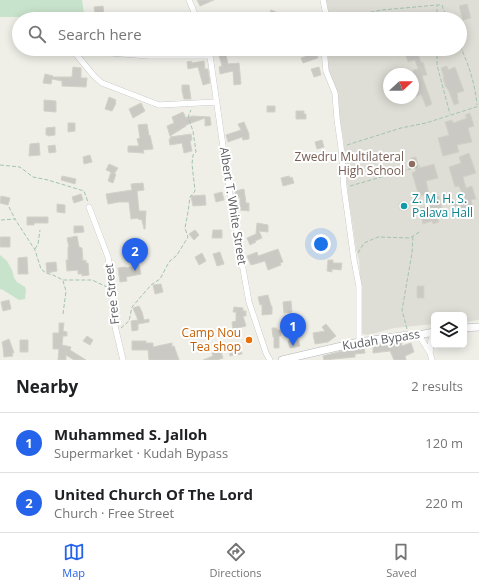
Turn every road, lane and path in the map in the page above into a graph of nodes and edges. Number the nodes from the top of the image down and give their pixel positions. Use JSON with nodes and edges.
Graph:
{"nodes":[{"id":1,"x":189,"y":0,"type":"edge"},
{"id":2,"x":323,"y":0,"type":"edge"},
{"id":3,"x":437,"y":5,"type":"junction"},
{"id":4,"x":195,"y":12,"type":"edge"},
{"id":5,"x":325,"y":12,"type":"edge"},
{"id":6,"x":372,"y":12,"type":"edge"},
{"id":7,"x":437,"y":12,"type":"edge"},
{"id":8,"x":444,"y":12,"type":"edge"},
{"id":9,"x":77,"y":56,"type":"edge"},
{"id":10,"x":149,"y":56,"type":"edge"},
{"id":11,"x":210,"y":56,"type":"joint"},
{"id":12,"x":325,"y":56,"type":"edge"},
{"id":13,"x":437,"y":56,"type":"edge"},
{"id":14,"x":465,"y":56,"type":"edge"},
{"id":15,"x":217,"y":102,"type":"junction"},
{"id":16,"x":197,"y":104,"type":"junction"},
{"id":17,"x":477,"y":106,"type":"junction"},
{"id":18,"x":479,"y":106,"type":"edge"},
{"id":19,"x":450,"y":115,"type":"junction"},
{"id":20,"x":341,"y":146,"type":"junction"},
{"id":21,"x":0,"y":164,"type":"edge"},
{"id":22,"x":420,"y":166,"type":"dead end"},
{"id":23,"x":344,"y":188,"type":"junction"},
{"id":24,"x":89,"y":206,"type":"joint"},
{"id":25,"x":9,"y":207,"type":"dead end"},
{"id":26,"x":15,"y":219,"type":"junction"},
{"id":27,"x":1,"y":220,"type":"dead end"},
{"id":28,"x":40,"y":230,"type":"dead end"},
{"id":29,"x":422,"y":231,"type":"dead end"},
{"id":30,"x":413,"y":236,"type":"junction"},
{"id":31,"x":35,"y":250,"type":"junction"},
{"id":32,"x":354,"y":260,"type":"junction"},
{"id":33,"x":63,"y":280,"type":"junction"},
{"id":34,"x":112,"y":291,"type":"junction"},
{"id":35,"x":63,"y":314,"type":"dead end"},
{"id":36,"x":479,"y":327,"type":"edge"},
{"id":37,"x":467,"y":328,"type":"edge"},
{"id":38,"x":431,"y":333,"type":"edge"},
{"id":39,"x":408,"y":335,"type":"junction"},
{"id":40,"x":418,"y":335,"type":"junction"},
{"id":41,"x":117,"y":337,"type":"junction"},
{"id":42,"x":431,"y":340,"type":"edge"},
{"id":43,"x":359,"y":342,"type":"junction"},
{"id":44,"x":430,"y":353,"type":"junction"},
{"id":45,"x":123,"y":360,"type":"edge"},
{"id":46,"x":270,"y":360,"type":"edge"},
{"id":47,"x":282,"y":360,"type":"edge"},
{"id":48,"x":432,"y":360,"type":"edge"}],
"edges":[{"from":1,"to":4,"type":"street"},
{"from":2,"to":5,"type":"street"},
{"from":3,"to":6,"type":"path"},
{"from":3,"to":7,"type":"path"},
{"from":3,"to":8,"type":"path"},
{"from":9,"to":16,"type":"street"},
{"from":10,"to":11,"type":"street"},
{"from":11,"to":15,"type":"street","name":"Albert T. White Street"},
{"from":12,"to":20,"type":"street"},
{"from":13,"to":19,"type":"path"},
{"from":14,"to":17,"type":"path"},
{"from":15,"to":16,"type":"street"},
{"from":15,"to":46,"type":"street","name":"Albert T. White Street"},
{"from":16,"to":41,"type":"path"},
{"from":17,"to":18,"type":"path"},
{"from":17,"to":19,"type":"path"},
{"from":19,"to":20,"type":"path"},
{"from":20,"to":23,"type":"street"},
{"from":21,"to":24,"type":"path"},
{"from":22,"to":23,"type":"path"},
{"from":23,"to":32,"type":"street"},
{"from":24,"to":34,"type":"street","name":"Free Street"},
{"from":25,"to":26,"type":"path"},
{"from":26,"to":27,"type":"path"},
{"from":26,"to":31,"type":"path"},
{"from":28,"to":31,"type":"path"},
{"from":29,"to":30,"type":"path"},
{"from":30,"to":32,"type":"path"},
{"from":30,"to":39,"type":"path"},
{"from":31,"to":33,"type":"path"},
{"from":32,"to":43,"type":"street"},
{"from":33,"to":34,"type":"path"},
{"from":33,"to":35,"type":"path"},
{"from":34,"to":41,"type":"street","name":"Free Street"},
{"from":36,"to":37,"type":"street"},
{"from":38,"to":40,"type":"street","name":"Kudah Bypass"},
{"from":39,"to":40,"type":"street","name":"Kudah Bypass"},
{"from":39,"to":43,"type":"street","name":"Kudah Bypass"},
{"from":40,"to":44,"type":"street"},
{"from":41,"to":45,"type":"street","name":"Free Street"},
{"from":42,"to":44,"type":"street"},
{"from":43,"to":47,"type":"street","name":"Kudah Bypass"},
{"from":44,"to":48,"type":"street"}]}
